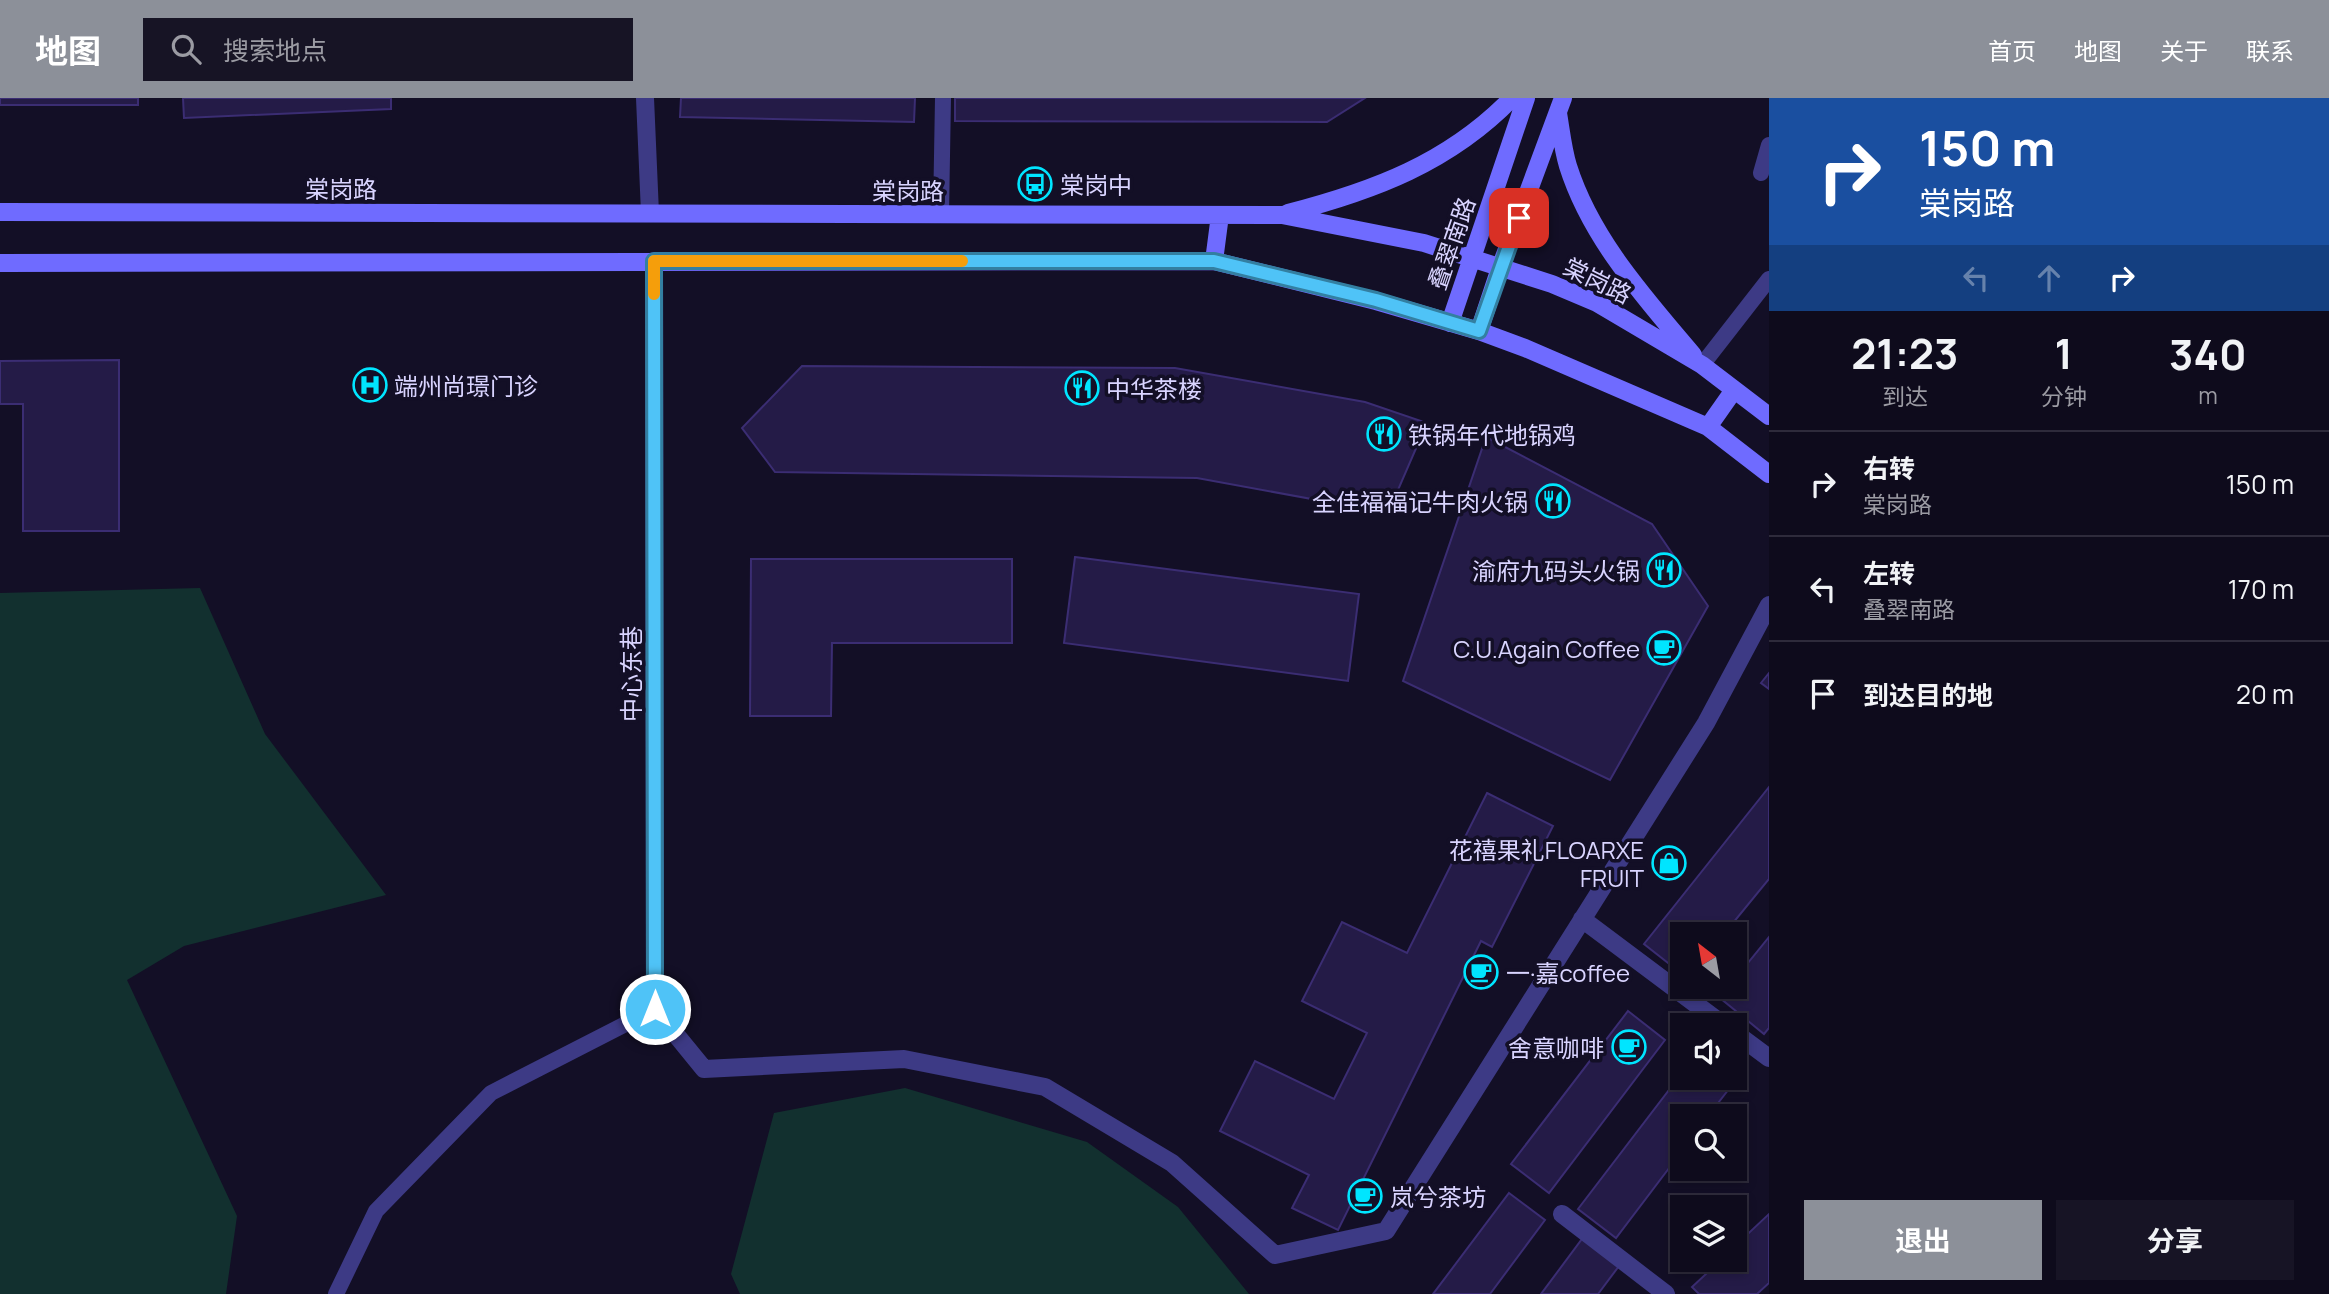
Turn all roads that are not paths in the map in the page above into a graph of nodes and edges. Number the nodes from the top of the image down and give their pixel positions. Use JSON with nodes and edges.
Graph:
{"nodes":[{"id":1,"x":645,"y":98,"type":"edge"},
{"id":2,"x":943,"y":98,"type":"edge"},
{"id":3,"x":1512,"y":98,"type":"edge"},
{"id":4,"x":1525,"y":98,"type":"edge"},
{"id":5,"x":1561,"y":106,"type":"edge"},
{"id":6,"x":1769,"y":145,"type":"edge"},
{"id":7,"x":1761,"y":173,"type":"dead end"},
{"id":8,"x":0,"y":212,"type":"edge"},
{"id":9,"x":650,"y":213,"type":"junction"},
{"id":10,"x":941,"y":214,"type":"junction"},
{"id":11,"x":1220,"y":215,"type":"junction"},
{"id":12,"x":1282,"y":215,"type":"junction"},
{"id":13,"x":1472,"y":258,"type":"junction"},
{"id":14,"x":654,"y":261,"type":"junction"},
{"id":15,"x":1214,"y":261,"type":"junction"},
{"id":16,"x":0,"y":262,"type":"edge"},
{"id":17,"x":1500,"y":268,"type":"junction"},
{"id":18,"x":1769,"y":279,"type":"edge"},
{"id":19,"x":1450,"y":323,"type":"junction"},
{"id":20,"x":1479,"y":331,"type":"junction"},
{"id":21,"x":1702,"y":365,"type":"junction"},
{"id":22,"x":1734,"y":390,"type":"junction"},
{"id":23,"x":1769,"y":416,"type":"edge"},
{"id":24,"x":1708,"y":427,"type":"junction"},
{"id":25,"x":1769,"y":474,"type":"edge"},
{"id":26,"x":1769,"y":605,"type":"edge"},
{"id":27,"x":1582,"y":919,"type":"junction"},
{"id":28,"x":655,"y":1009,"type":"junction"},
{"id":29,"x":1708,"y":1013,"type":"edge"},
{"id":30,"x":1747,"y":1042,"type":"edge"},
{"id":31,"x":1769,"y":1058,"type":"edge"},
{"id":32,"x":1562,"y":1214,"type":"dead end"},
{"id":33,"x":336,"y":1294,"type":"edge"},
{"id":34,"x":1666,"y":1294,"type":"edge"}],
"edges":[{"from":1,"to":9,"type":"street"},
{"from":2,"to":10,"type":"lane"},
{"from":3,"to":12,"type":"main road"},
{"from":4,"to":13,"type":"main road","name":"叠翠南路"},
{"from":5,"to":17,"type":"main road"},
{"from":5,"to":21,"type":"main road"},
{"from":6,"to":7,"type":"lane"},
{"from":8,"to":9,"type":"main road","name":"棠岗路"},
{"from":9,"to":10,"type":"main road","name":"棠岗路"},
{"from":10,"to":11,"type":"main road","name":"棠岗路"},
{"from":11,"to":12,"type":"main road","name":"棠岗路"},
{"from":11,"to":15,"type":"main road"},
{"from":12,"to":13,"type":"main road","name":"棠岗路"},
{"from":13,"to":17,"type":"main road","name":"棠岗路"},
{"from":13,"to":19,"type":"main road","name":"叠翠南路"},
{"from":14,"to":15,"type":"main road"},
{"from":14,"to":16,"type":"main road"},
{"from":14,"to":28,"type":"street","name":"中心东巷"},
{"from":15,"to":19,"type":"main road"},
{"from":17,"to":20,"type":"main road"},
{"from":17,"to":21,"type":"main road","name":"棠岗路"},
{"from":18,"to":21,"type":"lane"},
{"from":19,"to":20,"type":"main road"},
{"from":20,"to":24,"type":"main road"},
{"from":21,"to":22,"type":"main road","name":"棠岗路"},
{"from":22,"to":23,"type":"main road","name":"棠岗路"},
{"from":22,"to":24,"type":"main road"},
{"from":24,"to":25,"type":"main road"},
{"from":26,"to":27,"type":"street"},
{"from":27,"to":28,"type":"street"},
{"from":27,"to":29,"type":"street"},
{"from":28,"to":33,"type":"lane"},
{"from":30,"to":31,"type":"street"},
{"from":32,"to":34,"type":"street"}]}
